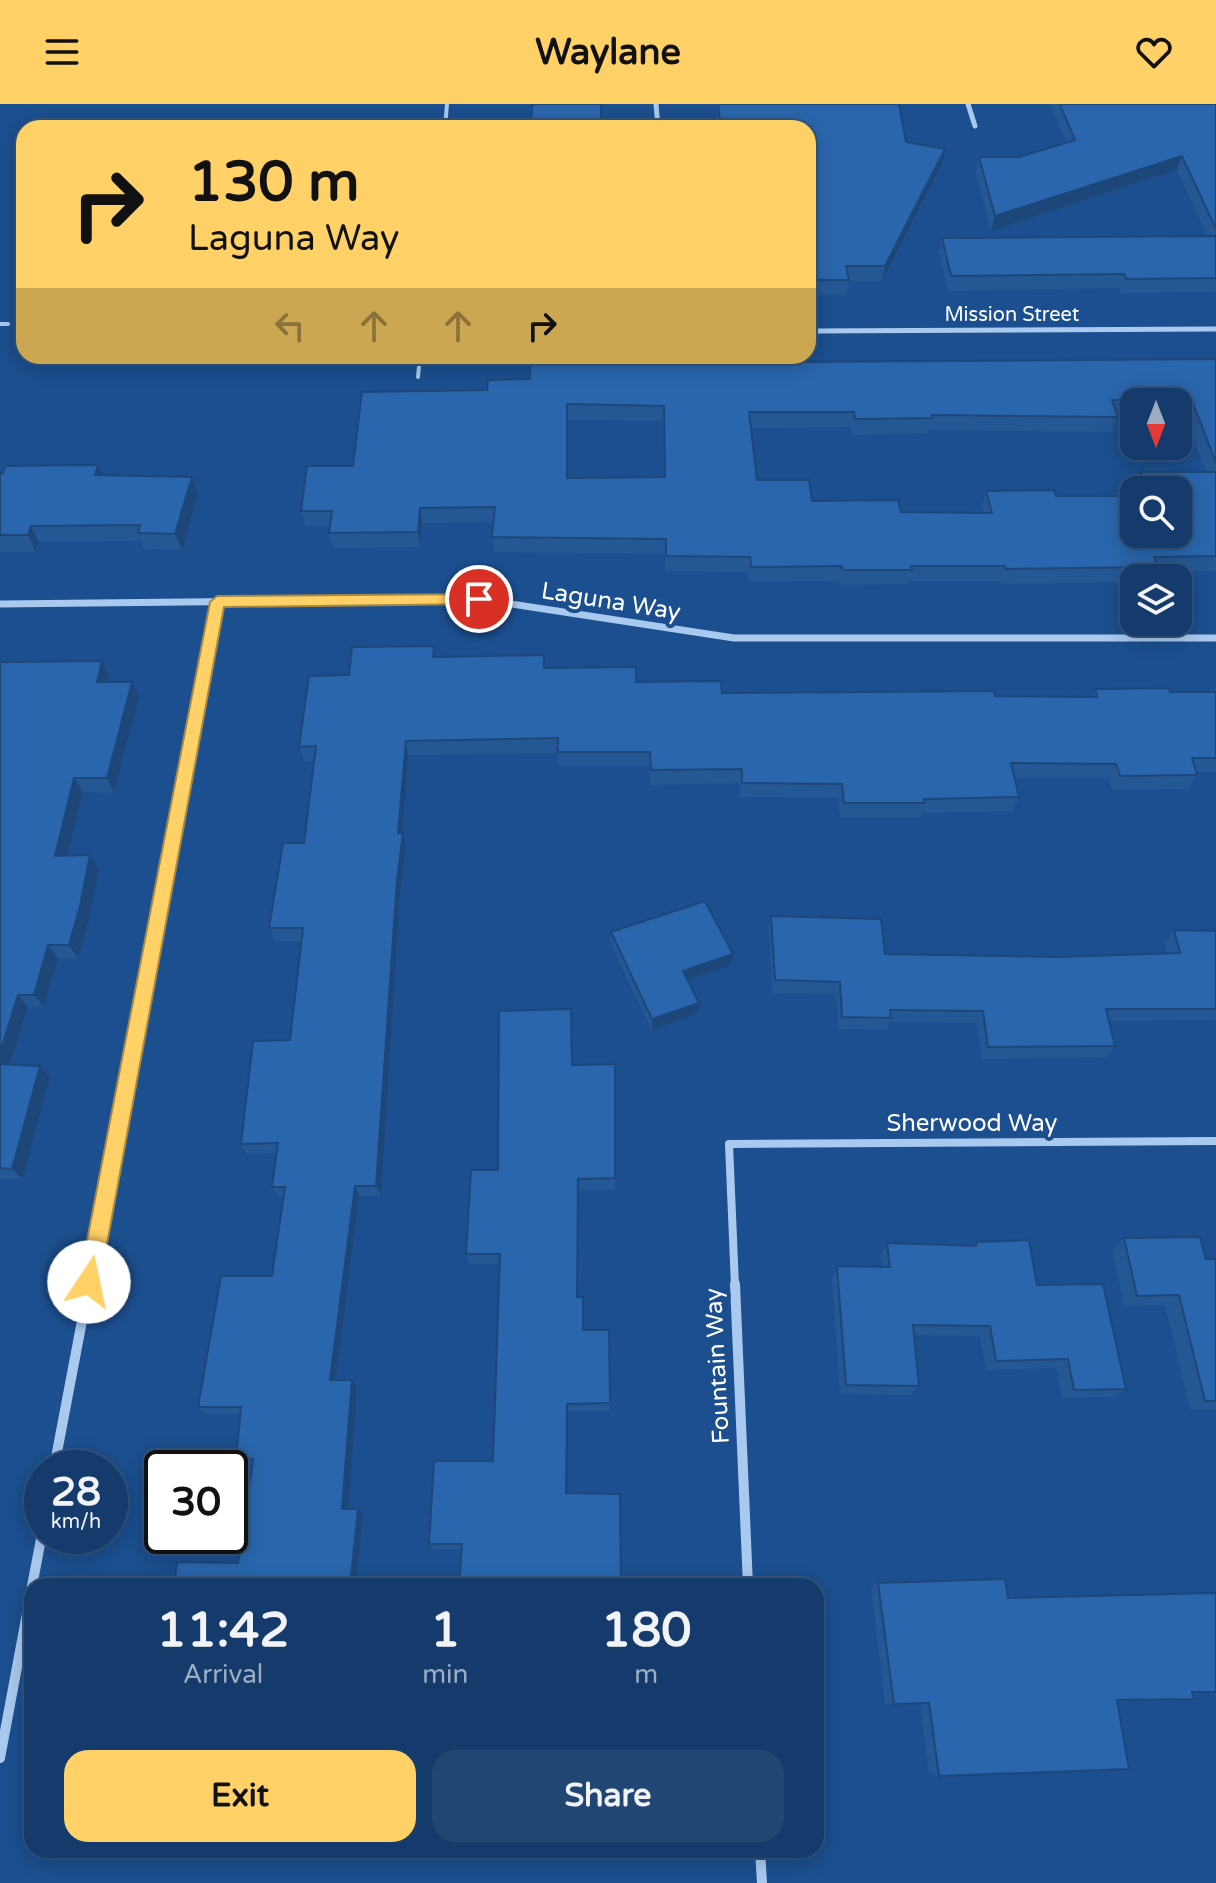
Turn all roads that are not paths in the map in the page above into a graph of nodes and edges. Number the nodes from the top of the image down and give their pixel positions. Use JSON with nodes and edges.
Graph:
{"nodes":[{"id":1,"x":968,"y":104,"type":"edge"},
{"id":2,"x":975,"y":126,"type":"dead end"},
{"id":3,"x":0,"y":324,"type":"edge"},
{"id":4,"x":8,"y":324,"type":"dead end"},
{"id":5,"x":1216,"y":329,"type":"edge"},
{"id":6,"x":816,"y":331,"type":"edge"},
{"id":7,"x":419,"y":364,"type":"edge"},
{"id":8,"x":418,"y":377,"type":"dead end"},
{"id":9,"x":217,"y":602,"type":"junction"},
{"id":10,"x":0,"y":604,"type":"edge"},
{"id":11,"x":1216,"y":638,"type":"edge"},
{"id":12,"x":1216,"y":1141,"type":"edge"},
{"id":13,"x":729,"y":1144,"type":"joint"},
{"id":14,"x":57,"y":1450,"type":"edge"},
{"id":15,"x":38,"y":1554,"type":"edge"},
{"id":16,"x":34,"y":1578,"type":"edge"},
{"id":17,"x":748,"y":1578,"type":"edge"},
{"id":18,"x":24,"y":1630,"type":"edge"},
{"id":19,"x":0,"y":1758,"type":"edge"},
{"id":20,"x":760,"y":1858,"type":"edge"},
{"id":21,"x":762,"y":1883,"type":"edge"}],
"edges":[{"from":1,"to":2,"type":"street"},
{"from":3,"to":4,"type":"lane"},
{"from":5,"to":6,"type":"street","name":"Mission Street"},
{"from":7,"to":8,"type":"lane"},
{"from":9,"to":10,"type":"street","name":"Laguna Way"},
{"from":9,"to":11,"type":"street","name":"Laguna Way"},
{"from":9,"to":14,"type":"street"},
{"from":12,"to":13,"type":"street","name":"Sherwood Way"},
{"from":13,"to":17,"type":"street","name":"Fountain Way"},
{"from":15,"to":16,"type":"street"},
{"from":18,"to":19,"type":"street"},
{"from":20,"to":21,"type":"street"}]}
